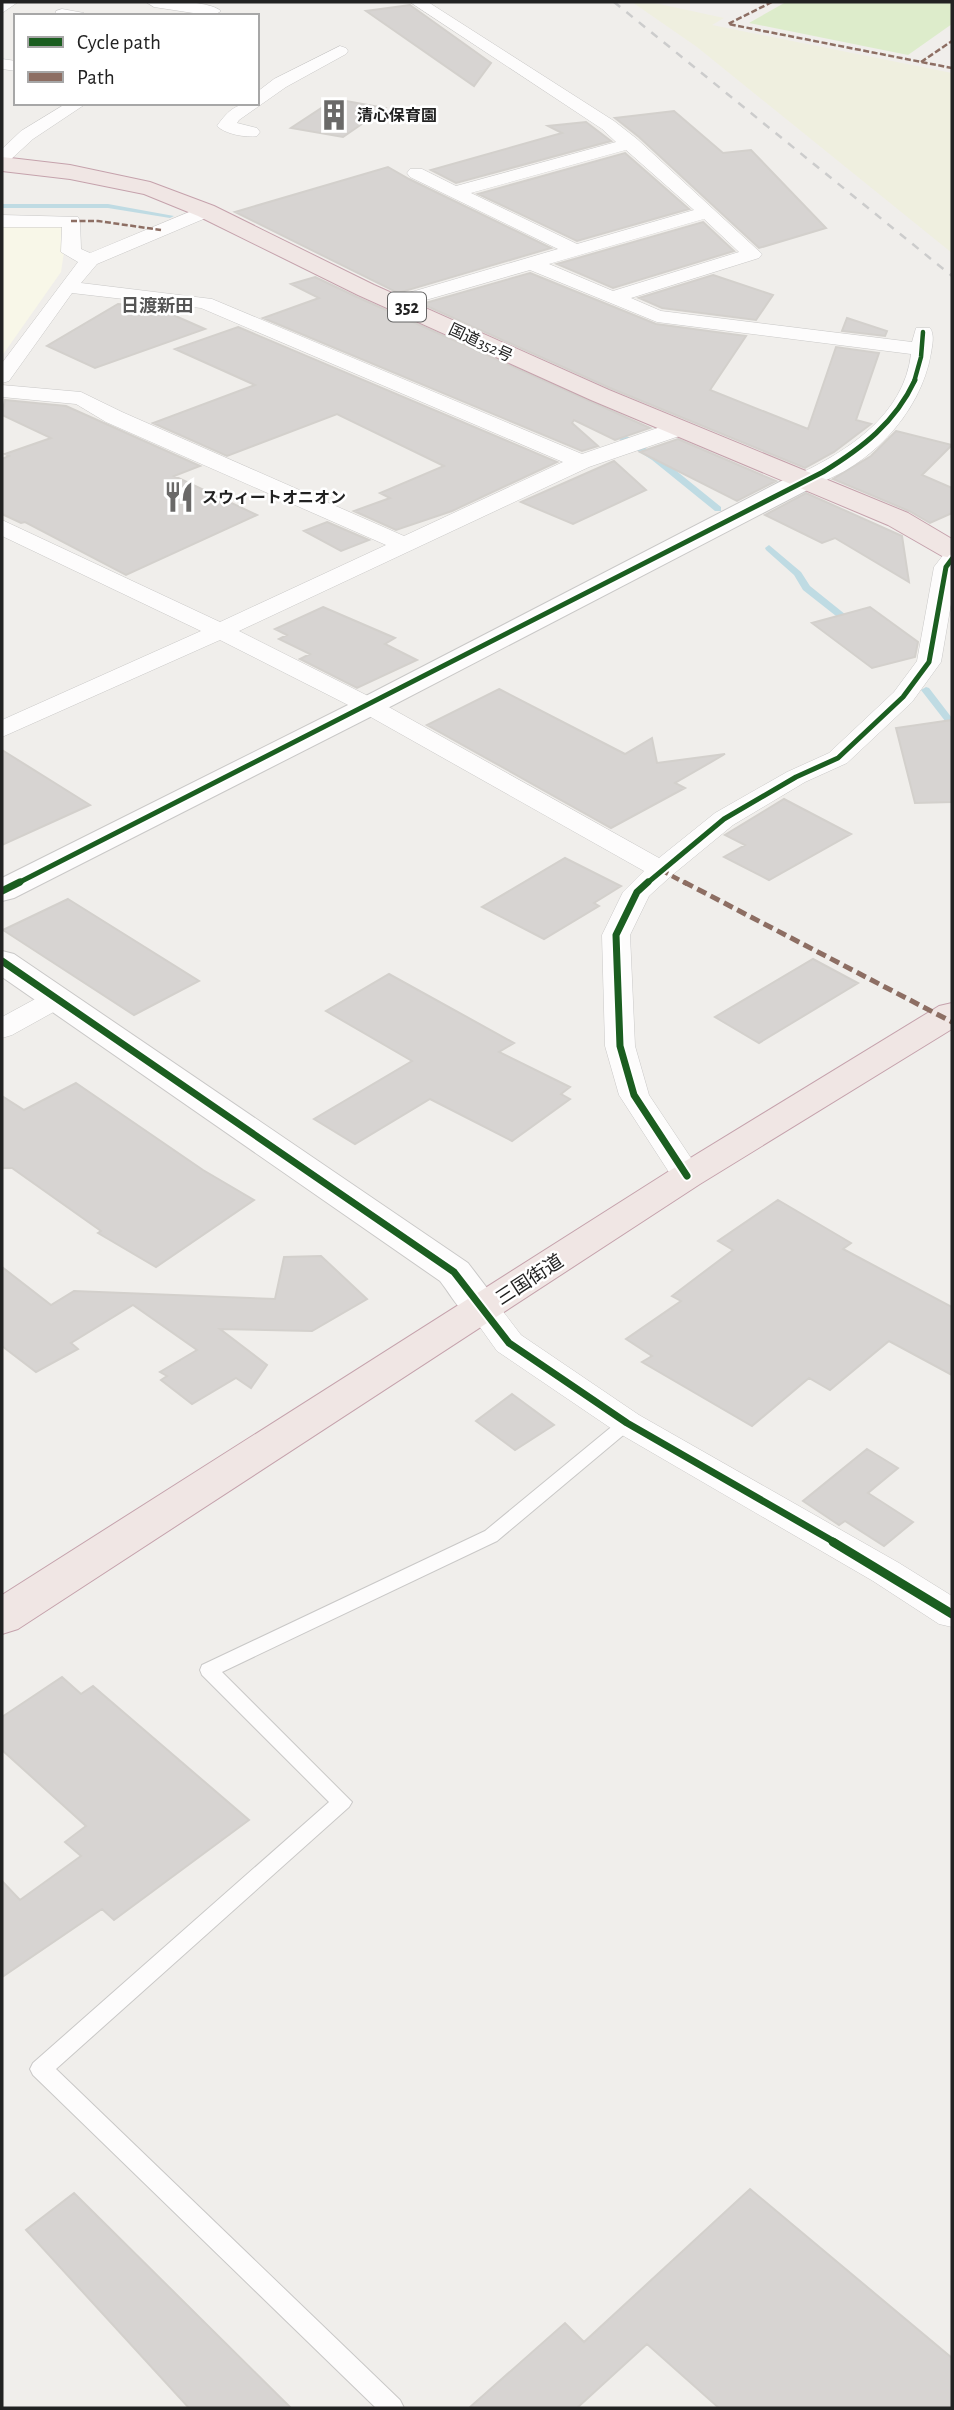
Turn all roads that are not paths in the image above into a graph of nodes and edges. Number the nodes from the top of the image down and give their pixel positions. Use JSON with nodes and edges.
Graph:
{"nodes":[{"id":1,"x":10,"y":2,"type":"edge"},
{"id":2,"x":154,"y":2,"type":"edge"},
{"id":3,"x":418,"y":2,"type":"edge"},
{"id":4,"x":2,"y":8,"type":"edge"},
{"id":5,"x":214,"y":11,"type":"edge"},
{"id":6,"x":341,"y":51,"type":"dead end"},
{"id":7,"x":259,"y":98,"type":"edge"},
{"id":8,"x":76,"y":105,"type":"edge"},
{"id":9,"x":249,"y":105,"type":"edge"},
{"id":10,"x":251,"y":132,"type":"dead end"},
{"id":11,"x":631,"y":143,"type":"junction"},
{"id":12,"x":2,"y":158,"type":"edge"},
{"id":13,"x":2,"y":164,"type":"edge"},
{"id":14,"x":416,"y":173,"type":"dead end"},
{"id":15,"x":454,"y":192,"type":"junction"},
{"id":16,"x":206,"y":211,"type":"junction"},
{"id":17,"x":707,"y":212,"type":"junction"},
{"id":18,"x":2,"y":221,"type":"edge"},
{"id":19,"x":574,"y":250,"type":"junction"},
{"id":20,"x":90,"y":260,"type":"junction"},
{"id":21,"x":530,"y":263,"type":"junction"},
{"id":22,"x":67,"y":287,"type":"junction"},
{"id":23,"x":613,"y":297,"type":"junction"},
{"id":24,"x":398,"y":302,"type":"junction"},
{"id":25,"x":2,"y":377,"type":"edge"},
{"id":26,"x":2,"y":391,"type":"edge"},
{"id":27,"x":680,"y":428,"type":"junction"},
{"id":28,"x":581,"y":462,"type":"junction"},
{"id":29,"x":805,"y":480,"type":"junction"},
{"id":30,"x":2,"y":527,"type":"edge"},
{"id":31,"x":402,"y":544,"type":"junction"},
{"id":32,"x":952,"y":550,"type":"edge"},
{"id":33,"x":952,"y":559,"type":"edge"},
{"id":34,"x":220,"y":631,"type":"junction"},
{"id":35,"x":369,"y":706,"type":"junction"},
{"id":36,"x":2,"y":729,"type":"edge"},
{"id":37,"x":661,"y":870,"type":"junction"},
{"id":38,"x":2,"y":891,"type":"edge"},
{"id":39,"x":2,"y":961,"type":"edge"},
{"id":40,"x":58,"y":998,"type":"junction"},
{"id":41,"x":945,"y":1018,"type":"edge"},
{"id":42,"x":2,"y":1029,"type":"edge"},
{"id":43,"x":687,"y":1176,"type":"junction"},
{"id":44,"x":483,"y":1309,"type":"junction"},
{"id":45,"x":627,"y":1423,"type":"junction"},
{"id":46,"x":952,"y":1614,"type":"edge"},
{"id":47,"x":2,"y":1617,"type":"edge"},
{"id":48,"x":391,"y":2408,"type":"edge"}],
"edges":[{"from":1,"to":4,"type":"street"},
{"from":2,"to":5,"type":"street"},
{"from":3,"to":11,"type":"street"},
{"from":6,"to":7,"type":"street"},
{"from":8,"to":12,"type":"street"},
{"from":9,"to":10,"type":"street"},
{"from":11,"to":15,"type":"street"},
{"from":11,"to":17,"type":"street"},
{"from":13,"to":16,"type":"highway","name":"国道352号","number":"352"},
{"from":14,"to":15,"type":"street"},
{"from":15,"to":19,"type":"street"},
{"from":16,"to":20,"type":"street"},
{"from":16,"to":24,"type":"highway","name":"国道352号","number":"352"},
{"from":17,"to":19,"type":"street"},
{"from":17,"to":23,"type":"street"},
{"from":18,"to":20,"type":"street"},
{"from":19,"to":21,"type":"street"},
{"from":20,"to":22,"type":"street"},
{"from":21,"to":23,"type":"street"},
{"from":21,"to":24,"type":"street"},
{"from":22,"to":25,"type":"street"},
{"from":22,"to":28,"type":"street"},
{"from":23,"to":29,"type":"street"},
{"from":24,"to":27,"type":"highway","name":"国道352号","number":"352"},
{"from":26,"to":31,"type":"street"},
{"from":27,"to":28,"type":"street"},
{"from":27,"to":29,"type":"highway","name":"国道352号","number":"352"},
{"from":28,"to":31,"type":"street"},
{"from":29,"to":32,"type":"highway","name":"国道352号","number":"352"},
{"from":29,"to":35,"type":"street"},
{"from":30,"to":34,"type":"street"},
{"from":31,"to":34,"type":"street"},
{"from":33,"to":37,"type":"street"},
{"from":34,"to":35,"type":"street"},
{"from":34,"to":36,"type":"street"},
{"from":35,"to":37,"type":"street"},
{"from":35,"to":38,"type":"street"},
{"from":37,"to":43,"type":"street"},
{"from":39,"to":40,"type":"street"},
{"from":40,"to":42,"type":"street"},
{"from":40,"to":44,"type":"street"},
{"from":41,"to":43,"type":"highway","name":"三国街道"},
{"from":43,"to":44,"type":"highway","name":"三国街道"},
{"from":44,"to":45,"type":"street"},
{"from":44,"to":47,"type":"highway","name":"三国街道"},
{"from":45,"to":46,"type":"street"},
{"from":45,"to":48,"type":"lane"}]}
